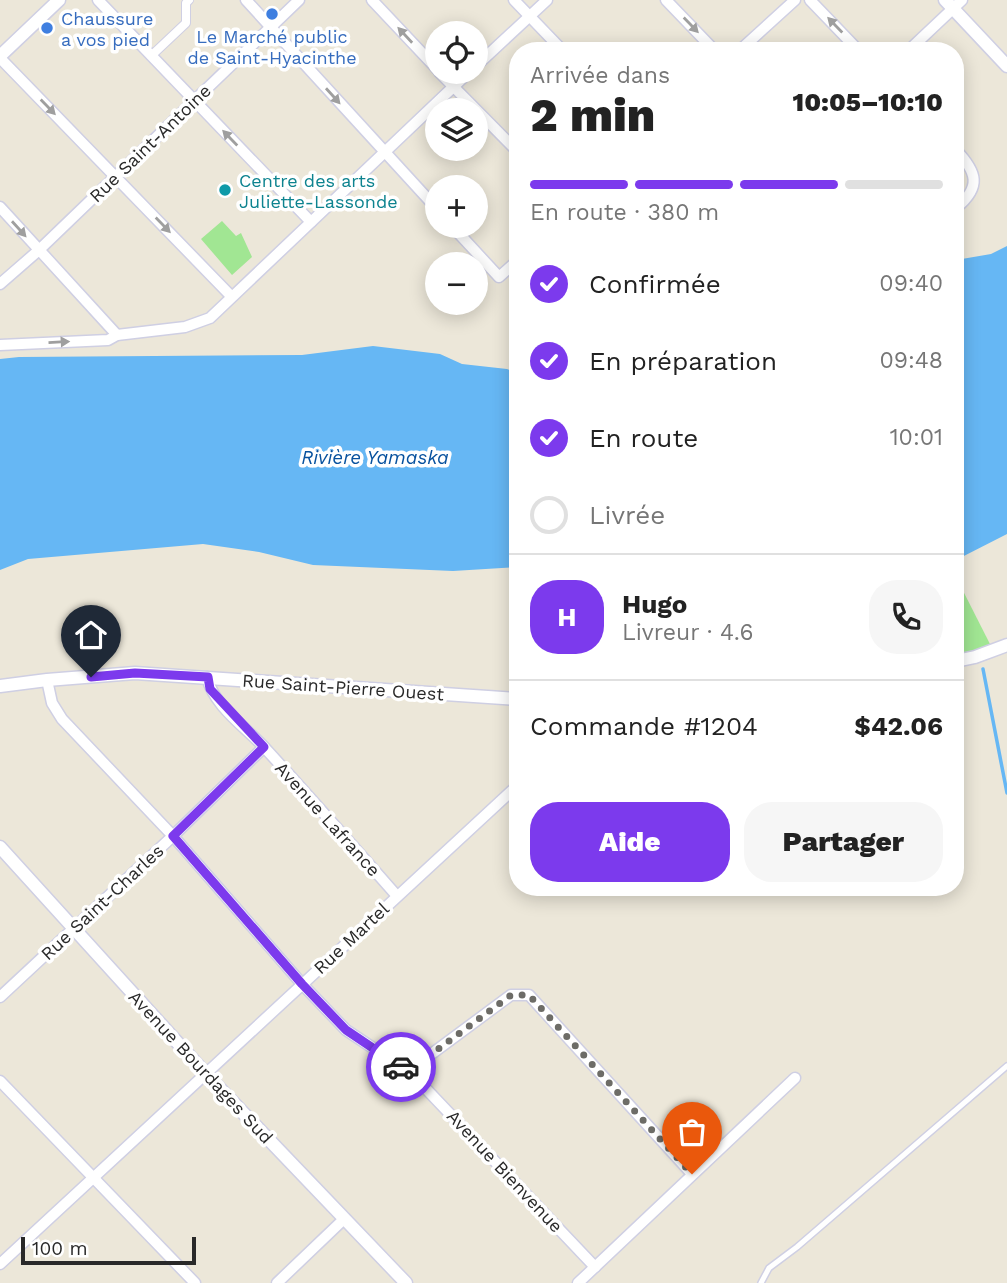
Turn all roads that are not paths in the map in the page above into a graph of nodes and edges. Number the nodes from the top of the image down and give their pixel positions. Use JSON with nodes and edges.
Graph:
{"nodes":[{"id":1,"x":59,"y":0,"type":"edge"},
{"id":2,"x":98,"y":0,"type":"edge"},
{"id":3,"x":189,"y":0,"type":"edge"},
{"id":4,"x":246,"y":0,"type":"edge"},
{"id":5,"x":299,"y":0,"type":"edge"},
{"id":6,"x":372,"y":0,"type":"edge"},
{"id":7,"x":514,"y":0,"type":"edge"},
{"id":8,"x":547,"y":0,"type":"edge"},
{"id":9,"x":666,"y":0,"type":"edge"},
{"id":10,"x":795,"y":0,"type":"edge"},
{"id":11,"x":810,"y":0,"type":"edge"},
{"id":12,"x":953,"y":3,"type":"edge"},
{"id":13,"x":529,"y":17,"type":"junction"},
{"id":14,"x":271,"y":27,"type":"junction"},
{"id":15,"x":554,"y":42,"type":"edge"},
{"id":16,"x":706,"y":42,"type":"edge"},
{"id":17,"x":750,"y":42,"type":"edge"},
{"id":18,"x":850,"y":42,"type":"edge"},
{"id":19,"x":916,"y":42,"type":"edge"},
{"id":20,"x":488,"y":55,"type":"edge"},
{"id":21,"x":152,"y":56,"type":"junction"},
{"id":22,"x":0,"y":57,"type":"edge"},
{"id":23,"x":425,"y":57,"type":"edge"},
{"id":24,"x":1007,"y":66,"type":"edge"},
{"id":25,"x":450,"y":84,"type":"edge"},
{"id":26,"x":456,"y":84,"type":"edge"},
{"id":27,"x":453,"y":87,"type":"junction"},
{"id":28,"x":194,"y":101,"type":"junction"},
{"id":29,"x":509,"y":143,"type":"edge"},
{"id":30,"x":386,"y":153,"type":"junction"},
{"id":31,"x":964,"y":159,"type":"edge"},
{"id":32,"x":116,"y":176,"type":"junction"},
{"id":33,"x":425,"y":196,"type":"edge"},
{"id":34,"x":964,"y":201,"type":"edge"},
{"id":35,"x":0,"y":207,"type":"edge"},
{"id":36,"x":311,"y":222,"type":"junction"},
{"id":37,"x":463,"y":238,"type":"edge"},
{"id":38,"x":39,"y":250,"type":"junction"},
{"id":39,"x":509,"y":268,"type":"edge"},
{"id":40,"x":0,"y":284,"type":"edge"},
{"id":41,"x":231,"y":296,"type":"junction"},
{"id":42,"x":117,"y":335,"type":"junction"},
{"id":43,"x":0,"y":345,"type":"edge"},
{"id":44,"x":1007,"y":645,"type":"edge"},
{"id":45,"x":964,"y":659,"type":"edge"},
{"id":46,"x":208,"y":677,"type":"junction"},
{"id":47,"x":47,"y":680,"type":"junction"},
{"id":48,"x":0,"y":686,"type":"edge"},
{"id":49,"x":509,"y":698,"type":"edge"},
{"id":50,"x":264,"y":747,"type":"junction"},
{"id":51,"x":509,"y":793,"type":"edge"},
{"id":52,"x":173,"y":836,"type":"junction"},
{"id":53,"x":0,"y":847,"type":"edge"},
{"id":54,"x":397,"y":896,"type":"junction"},
{"id":55,"x":74,"y":928,"type":"junction"},
{"id":56,"x":302,"y":984,"type":"junction"},
{"id":57,"x":0,"y":997,"type":"edge"},
{"id":58,"x":1007,"y":1066,"type":"edge"},
{"id":59,"x":205,"y":1073,"type":"junction"},
{"id":60,"x":412,"y":1074,"type":"junction"},
{"id":61,"x":795,"y":1078,"type":"dead end"},
{"id":62,"x":0,"y":1081,"type":"edge"},
{"id":63,"x":692,"y":1174,"type":"junction"},
{"id":64,"x":94,"y":1178,"type":"junction"},
{"id":65,"x":344,"y":1219,"type":"junction"},
{"id":66,"x":0,"y":1264,"type":"edge"},
{"id":67,"x":595,"y":1267,"type":"junction"},
{"id":68,"x":195,"y":1283,"type":"edge"},
{"id":69,"x":277,"y":1283,"type":"edge"},
{"id":70,"x":406,"y":1283,"type":"edge"},
{"id":71,"x":578,"y":1283,"type":"edge"},
{"id":72,"x":761,"y":1283,"type":"edge"}],
"edges":[{"from":1,"to":22,"type":"street"},
{"from":2,"to":21,"type":"street"},
{"from":3,"to":21,"type":"street"},
{"from":4,"to":14,"type":"street"},
{"from":5,"to":14,"type":"street","name":"Rue Saint-Antoine"},
{"from":23,"to":6,"type":"street","one_way":true},
{"from":7,"to":13,"type":"street"},
{"from":8,"to":13,"type":"street"},
{"from":9,"to":16,"type":"street","one_way":true},
{"from":10,"to":17,"type":"street"},
{"from":18,"to":11,"type":"street","one_way":true},
{"from":12,"to":19,"type":"street"},
{"from":12,"to":24,"type":"street"},
{"from":13,"to":15,"type":"street"},
{"from":13,"to":20,"type":"street"},
{"from":14,"to":28,"type":"street","name":"Rue Saint-Antoine"},
{"from":14,"to":30,"type":"street","one_way":true},
{"from":21,"to":28,"type":"street"},
{"from":22,"to":32,"type":"street","one_way":true},
{"from":25,"to":27,"type":"street"},
{"from":26,"to":27,"type":"street"},
{"from":27,"to":29,"type":"street"},
{"from":27,"to":30,"type":"street"},
{"from":28,"to":32,"type":"street","name":"Rue Saint-Antoine"},
{"from":36,"to":28,"type":"street","one_way":true},
{"from":30,"to":33,"type":"street"},
{"from":30,"to":36,"type":"street"},
{"from":31,"to":34,"type":"street"},
{"from":32,"to":38,"type":"street","name":"Rue Saint-Antoine"},
{"from":32,"to":41,"type":"street","one_way":true},
{"from":35,"to":38,"type":"street","one_way":true},
{"from":36,"to":41,"type":"street"},
{"from":37,"to":39,"type":"street"},
{"from":38,"to":40,"type":"street","name":"Rue Saint-Antoine"},
{"from":38,"to":42,"type":"street"},
{"from":41,"to":42,"type":"street"},
{"from":43,"to":42,"type":"street","one_way":true},
{"from":44,"to":45,"type":"street"},
{"from":46,"to":47,"type":"street","name":"Rue Saint-Pierre Ouest"},
{"from":46,"to":49,"type":"street","name":"Rue Saint-Pierre Ouest"},
{"from":46,"to":50,"type":"street","name":"Avenue Lafrance"},
{"from":47,"to":48,"type":"street","name":"Rue Saint-Pierre Ouest"},
{"from":47,"to":52,"type":"street","name":"Avenue Bienvenue"},
{"from":50,"to":52,"type":"street","name":"Rue Saint-Charles"},
{"from":50,"to":54,"type":"street","name":"Avenue Lafrance"},
{"from":51,"to":54,"type":"street","name":"Rue Martel"},
{"from":52,"to":55,"type":"street","name":"Rue Saint-Charles"},
{"from":52,"to":56,"type":"street","name":"Avenue Bienvenue"},
{"from":53,"to":55,"type":"street","name":"Avenue Bourdages Sud"},
{"from":54,"to":56,"type":"street","name":"Rue Martel"},
{"from":55,"to":57,"type":"street","name":"Rue Saint-Charles"},
{"from":55,"to":59,"type":"street","name":"Avenue Bourdages Sud"},
{"from":56,"to":59,"type":"street","name":"Rue Martel"},
{"from":56,"to":60,"type":"street","name":"Avenue Bienvenue"},
{"from":58,"to":72,"type":"lane"},
{"from":59,"to":64,"type":"street","name":"Rue Martel"},
{"from":59,"to":65,"type":"street","name":"Avenue Bourdages Sud"},
{"from":60,"to":63,"type":"street"},
{"from":60,"to":67,"type":"street","name":"Avenue Bienvenue"},
{"from":61,"to":63,"type":"street"},
{"from":62,"to":64,"type":"street"},
{"from":63,"to":67,"type":"street"},
{"from":64,"to":66,"type":"street","name":"Rue Martel"},
{"from":64,"to":68,"type":"street"},
{"from":65,"to":69,"type":"street"},
{"from":65,"to":70,"type":"street","name":"Avenue Bourdages Sud"},
{"from":67,"to":71,"type":"street"}]}
